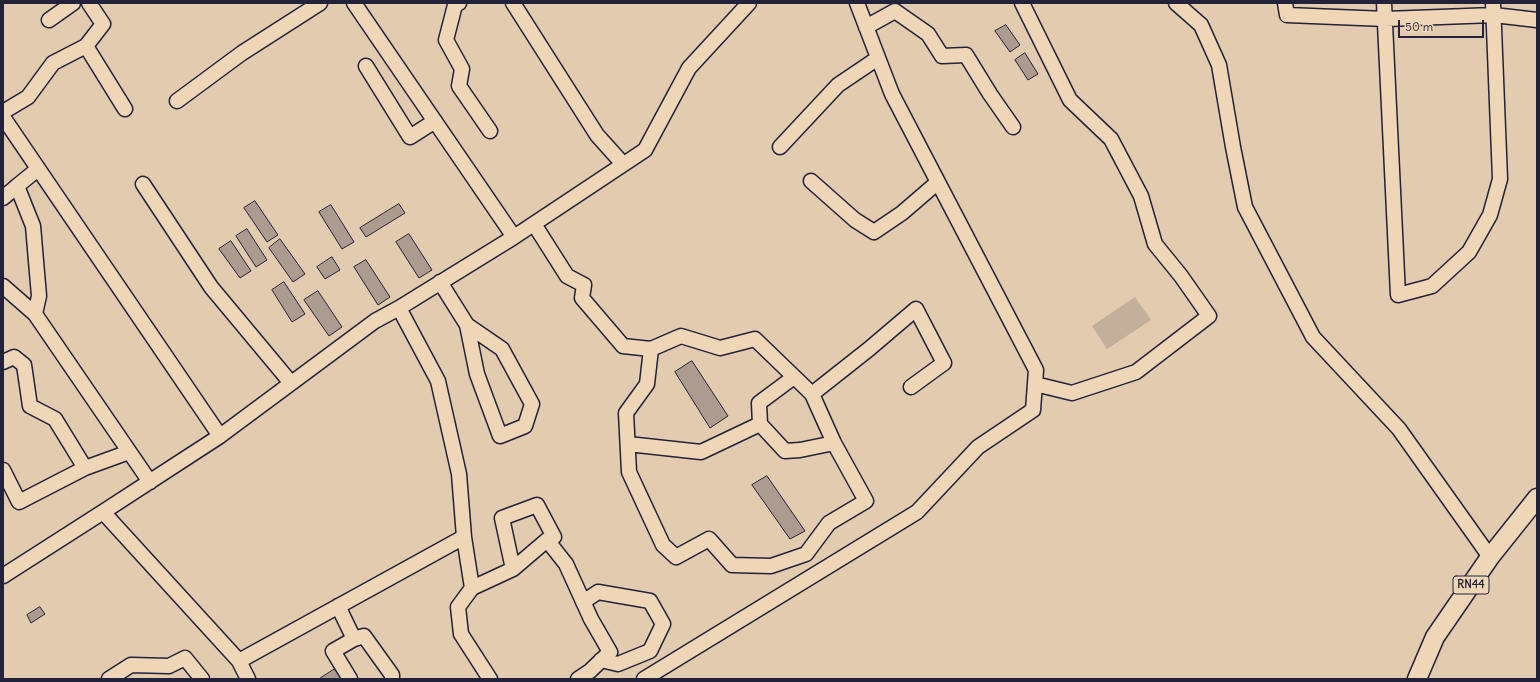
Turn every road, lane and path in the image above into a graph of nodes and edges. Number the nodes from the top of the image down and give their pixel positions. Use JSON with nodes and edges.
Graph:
{"nodes":[{"id":1,"x":73,"y":3,"type":"edge"},
{"id":2,"x":89,"y":3,"type":"edge"},
{"id":3,"x":320,"y":3,"type":"edge"},
{"id":4,"x":354,"y":3,"type":"edge"},
{"id":5,"x":459,"y":3,"type":"edge"},
{"id":6,"x":513,"y":3,"type":"edge"},
{"id":7,"x":749,"y":3,"type":"edge"},
{"id":8,"x":856,"y":3,"type":"edge"},
{"id":9,"x":1022,"y":3,"type":"edge"},
{"id":10,"x":1176,"y":3,"type":"edge"},
{"id":11,"x":1286,"y":3,"type":"edge"},
{"id":12,"x":1384,"y":3,"type":"edge"},
{"id":13,"x":1494,"y":9,"type":"edge"},
{"id":14,"x":1386,"y":19,"type":"junction"},
{"id":15,"x":49,"y":20,"type":"dead end"},
{"id":16,"x":1537,"y":20,"type":"edge"},
{"id":17,"x":866,"y":27,"type":"junction"},
{"id":18,"x":86,"y":46,"type":"junction"},
{"id":19,"x":878,"y":58,"type":"junction"},
{"id":20,"x":366,"y":66,"type":"dead end"},
{"id":21,"x":177,"y":101,"type":"dead end"},
{"id":22,"x":125,"y":109,"type":"dead end"},
{"id":23,"x":3,"y":112,"type":"edge"},
{"id":24,"x":3,"y":117,"type":"edge"},
{"id":25,"x":435,"y":121,"type":"junction"},
{"id":26,"x":1013,"y":127,"type":"dead end"},
{"id":27,"x":490,"y":131,"type":"dead end"},
{"id":28,"x":780,"y":148,"type":"dead end"},
{"id":29,"x":624,"y":164,"type":"junction"},
{"id":30,"x":38,"y":169,"type":"junction"},
{"id":31,"x":811,"y":181,"type":"dead end"},
{"id":32,"x":938,"y":182,"type":"junction"},
{"id":33,"x":143,"y":184,"type":"dead end"},
{"id":34,"x":17,"y":186,"type":"junction"},
{"id":35,"x":3,"y":198,"type":"edge"},
{"id":36,"x":534,"y":224,"type":"junction"},
{"id":37,"x":514,"y":237,"type":"junction"},
{"id":38,"x":440,"y":282,"type":"junction"},
{"id":39,"x":3,"y":286,"type":"edge"},
{"id":40,"x":399,"y":308,"type":"junction"},
{"id":41,"x":35,"y":314,"type":"junction"},
{"id":42,"x":467,"y":325,"type":"junction"},
{"id":43,"x":651,"y":349,"type":"junction"},
{"id":44,"x":3,"y":362,"type":"edge"},
{"id":45,"x":794,"y":377,"type":"junction"},
{"id":46,"x":291,"y":383,"type":"junction"},
{"id":47,"x":1035,"y":384,"type":"junction"},
{"id":48,"x":911,"y":387,"type":"dead end"},
{"id":49,"x":812,"y":394,"type":"junction"},
{"id":50,"x":760,"y":424,"type":"junction"},
{"id":51,"x":220,"y":436,"type":"junction"},
{"id":52,"x":834,"y":443,"type":"junction"},
{"id":53,"x":628,"y":444,"type":"junction"},
{"id":54,"x":129,"y":452,"type":"junction"},
{"id":55,"x":85,"y":468,"type":"junction"},
{"id":56,"x":3,"y":470,"type":"edge"},
{"id":57,"x":150,"y":482,"type":"junction"},
{"id":58,"x":1537,"y":498,"type":"edge"},
{"id":59,"x":104,"y":512,"type":"junction"},
{"id":60,"x":464,"y":537,"type":"junction"},
{"id":61,"x":547,"y":540,"type":"junction"},
{"id":62,"x":1490,"y":557,"type":"junction"},
{"id":63,"x":513,"y":569,"type":"junction"},
{"id":64,"x":3,"y":576,"type":"edge"},
{"id":65,"x":472,"y":588,"type":"junction"},
{"id":66,"x":583,"y":602,"type":"junction"},
{"id":67,"x":338,"y":606,"type":"junction"},
{"id":68,"x":354,"y":639,"type":"junction"},
{"id":69,"x":239,"y":660,"type":"junction"},
{"id":70,"x":601,"y":660,"type":"junction"},
{"id":71,"x":109,"y":679,"type":"edge"},
{"id":72,"x":202,"y":679,"type":"edge"},
{"id":73,"x":248,"y":679,"type":"edge"},
{"id":74,"x":350,"y":679,"type":"edge"},
{"id":75,"x":392,"y":679,"type":"edge"},
{"id":76,"x":490,"y":679,"type":"edge"},
{"id":77,"x":578,"y":679,"type":"edge"},
{"id":78,"x":644,"y":679,"type":"edge"},
{"id":79,"x":1417,"y":679,"type":"edge"}],
"edges":[{"from":1,"to":15,"type":"street"},
{"from":2,"to":18,"type":"street"},
{"from":3,"to":21,"type":"street"},
{"from":4,"to":25,"type":"street"},
{"from":5,"to":27,"type":"street"},
{"from":6,"to":29,"type":"street"},
{"from":7,"to":29,"type":"street"},
{"from":8,"to":17,"type":"street"},
{"from":9,"to":47,"type":"street"},
{"from":10,"to":62,"type":"street"},
{"from":11,"to":14,"type":"street"},
{"from":12,"to":14,"type":"street"},
{"from":13,"to":14,"type":"street"},
{"from":13,"to":14,"type":"street"},
{"from":13,"to":16,"type":"street"},
{"from":17,"to":19,"type":"street"},
{"from":17,"to":26,"type":"street"},
{"from":18,"to":22,"type":"street"},
{"from":18,"to":23,"type":"street"},
{"from":19,"to":28,"type":"street"},
{"from":19,"to":32,"type":"street"},
{"from":20,"to":25,"type":"street"},
{"from":24,"to":30,"type":"street"},
{"from":25,"to":37,"type":"street"},
{"from":29,"to":36,"type":"street"},
{"from":30,"to":34,"type":"street"},
{"from":30,"to":51,"type":"street"},
{"from":31,"to":32,"type":"street"},
{"from":32,"to":47,"type":"street"},
{"from":33,"to":46,"type":"street"},
{"from":34,"to":35,"type":"street"},
{"from":34,"to":41,"type":"street"},
{"from":36,"to":37,"type":"street"},
{"from":36,"to":43,"type":"street"},
{"from":37,"to":38,"type":"street"},
{"from":38,"to":40,"type":"street"},
{"from":38,"to":42,"type":"street"},
{"from":39,"to":41,"type":"street"},
{"from":40,"to":46,"type":"street"},
{"from":40,"to":60,"type":"street"},
{"from":41,"to":54,"type":"street"},
{"from":42,"to":42,"type":"street"},
{"from":43,"to":45,"type":"street"},
{"from":43,"to":53,"type":"street"},
{"from":44,"to":55,"type":"street"},
{"from":45,"to":49,"type":"street"},
{"from":45,"to":50,"type":"street"},
{"from":46,"to":51,"type":"street"},
{"from":47,"to":78,"type":"street"},
{"from":48,"to":49,"type":"street"},
{"from":49,"to":52,"type":"street"},
{"from":50,"to":52,"type":"street"},
{"from":50,"to":53,"type":"street"},
{"from":51,"to":57,"type":"street"},
{"from":52,"to":53,"type":"street"},
{"from":54,"to":55,"type":"street"},
{"from":54,"to":57,"type":"street"},
{"from":55,"to":56,"type":"street"},
{"from":57,"to":59,"type":"street"},
{"from":58,"to":62,"type":"main road","number":"RN44"},
{"from":59,"to":64,"type":"street"},
{"from":59,"to":69,"type":"street"},
{"from":60,"to":65,"type":"street"},
{"from":60,"to":67,"type":"street"},
{"from":61,"to":63,"type":"street"},
{"from":61,"to":63,"type":"street"},
{"from":61,"to":66,"type":"street"},
{"from":62,"to":79,"type":"main road","number":"RN44"},
{"from":63,"to":65,"type":"street"},
{"from":65,"to":76,"type":"street"},
{"from":66,"to":70,"type":"street"},
{"from":66,"to":70,"type":"street"},
{"from":67,"to":68,"type":"street"},
{"from":67,"to":69,"type":"street"},
{"from":68,"to":74,"type":"street"},
{"from":68,"to":75,"type":"street"},
{"from":69,"to":73,"type":"street"},
{"from":70,"to":77,"type":"street"},
{"from":71,"to":72,"type":"street"}]}
